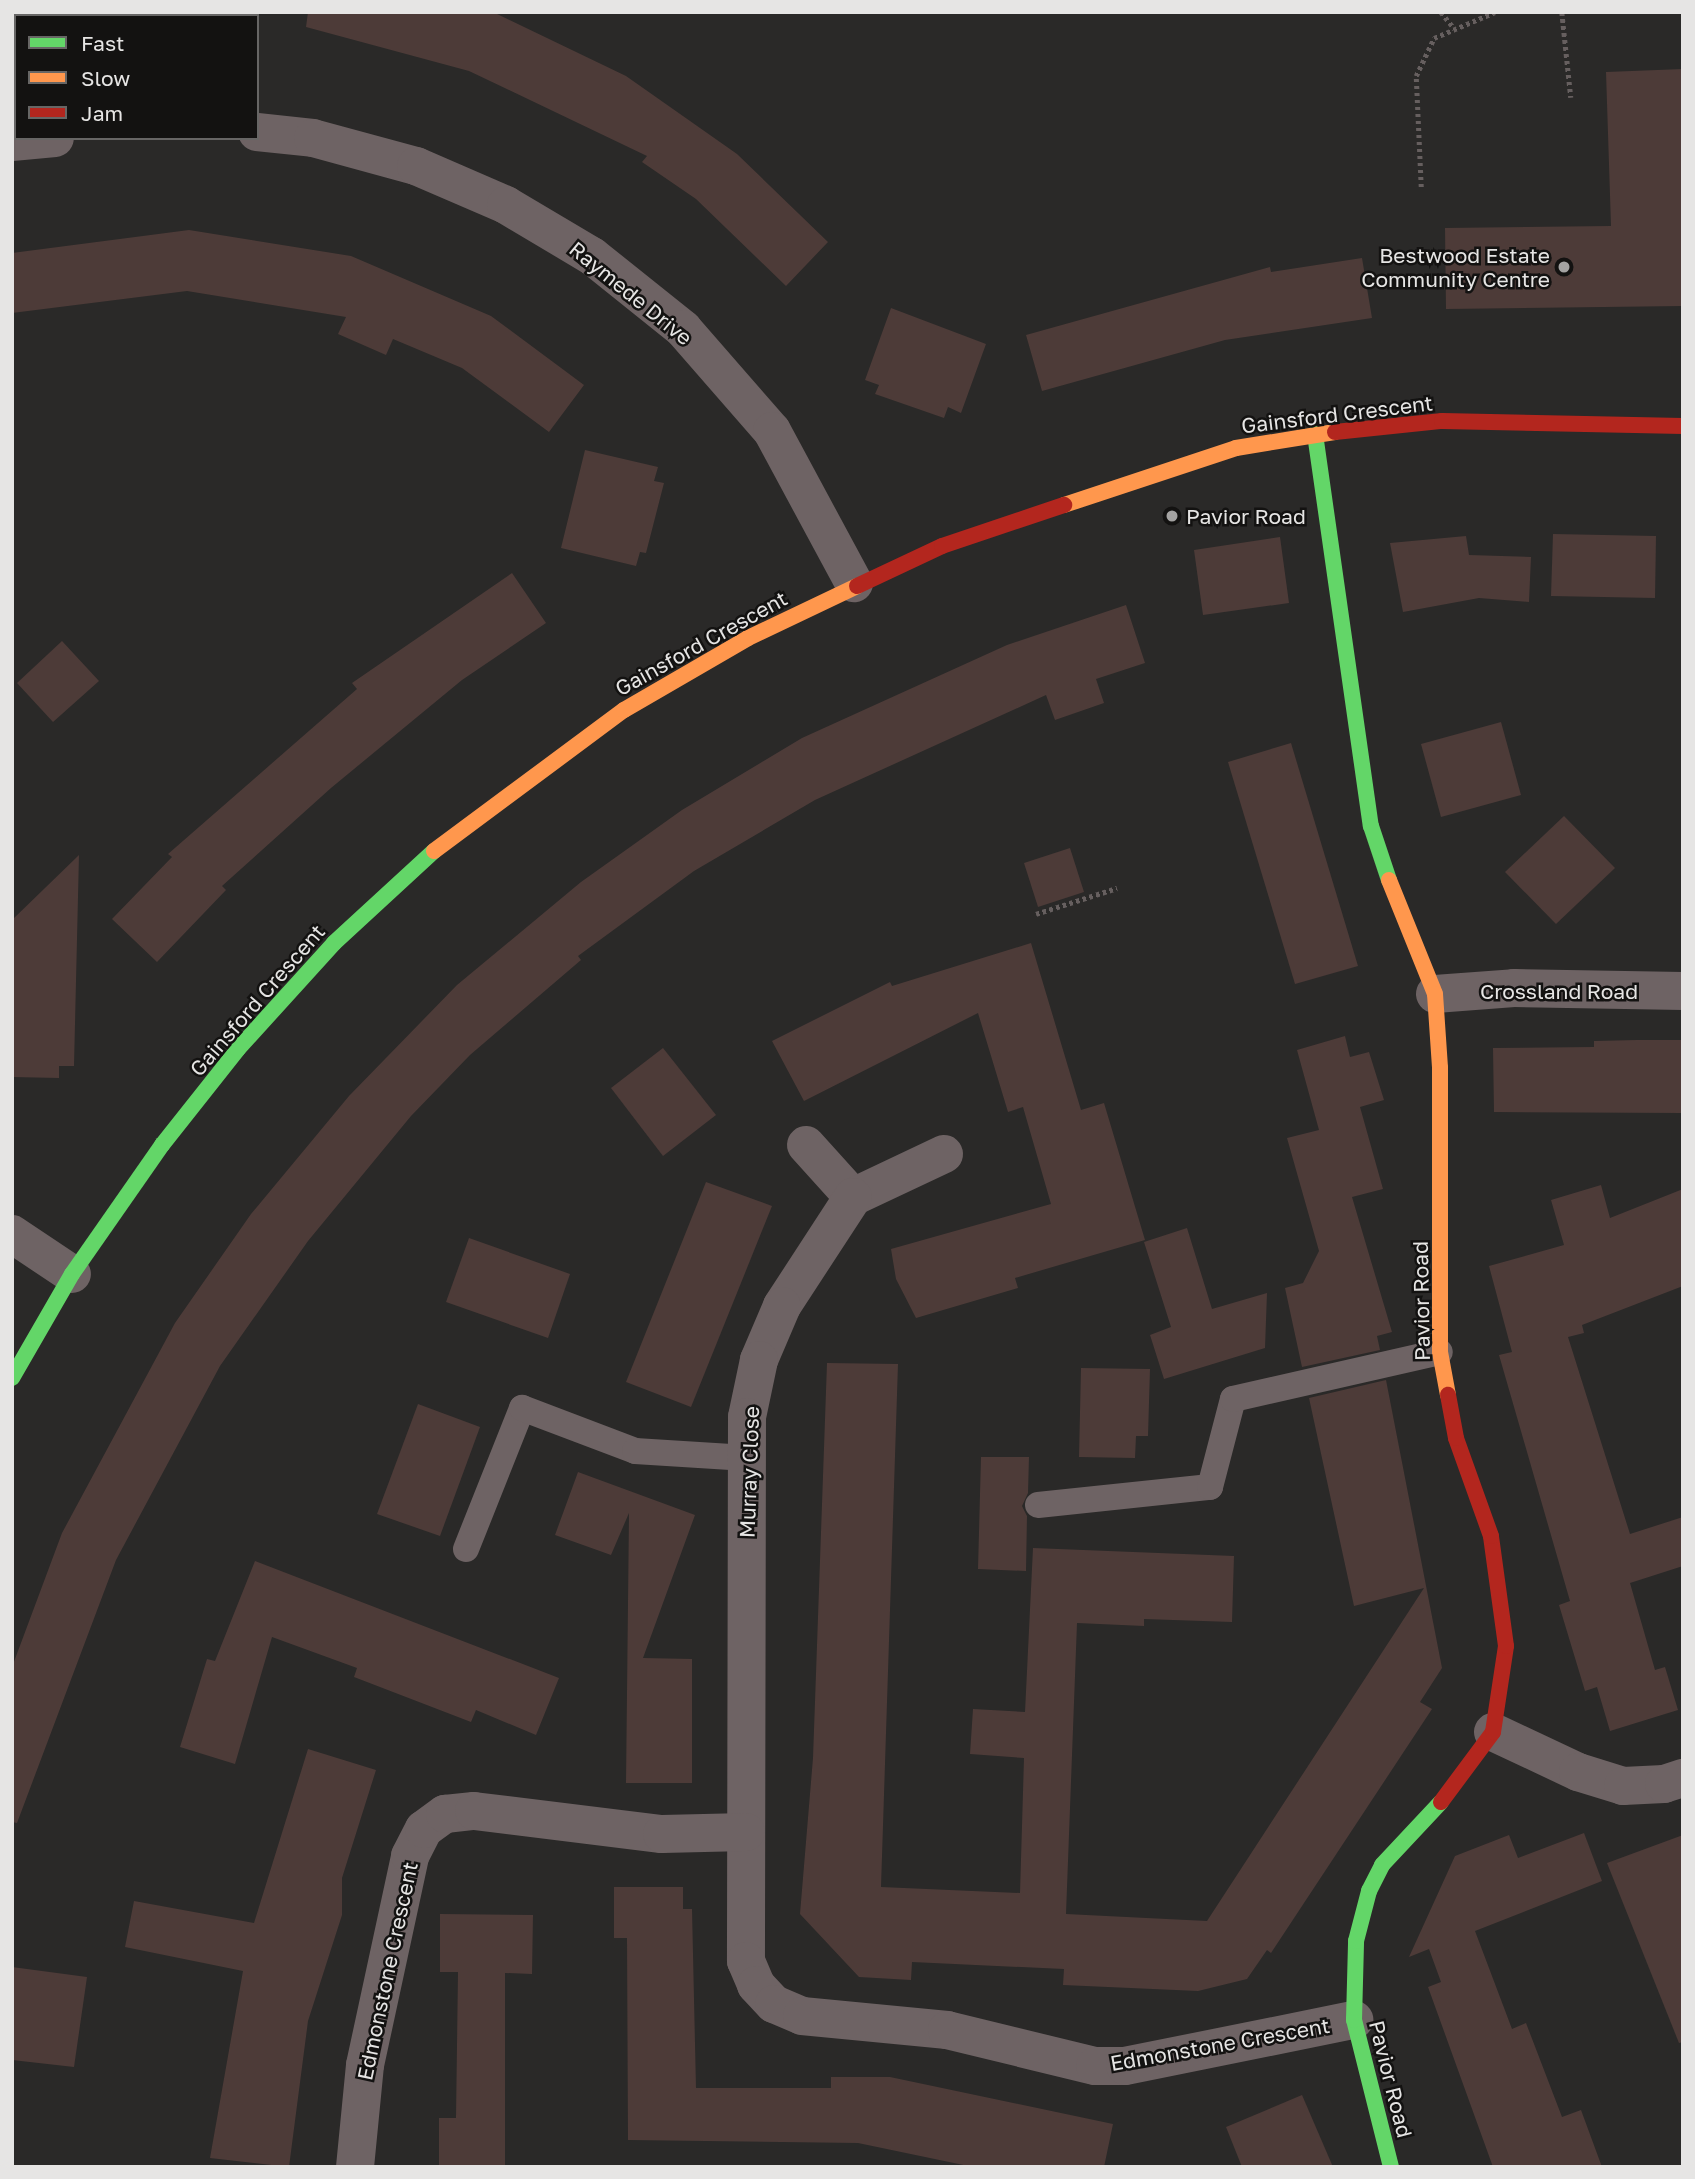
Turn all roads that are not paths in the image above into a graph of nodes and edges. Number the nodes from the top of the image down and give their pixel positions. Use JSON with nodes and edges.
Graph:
{"nodes":[{"id":1,"x":259,"y":132,"type":"edge"},
{"id":2,"x":34,"y":140,"type":"edge"},
{"id":3,"x":12,"y":142,"type":"edge"},
{"id":4,"x":1683,"y":426,"type":"edge"},
{"id":5,"x":1315,"y":434,"type":"junction"},
{"id":6,"x":855,"y":583,"type":"junction"},
{"id":7,"x":1683,"y":991,"type":"edge"},
{"id":8,"x":1435,"y":994,"type":"junction"},
{"id":9,"x":806,"y":1146,"type":"dead end"},
{"id":10,"x":944,"y":1154,"type":"dead end"},
{"id":11,"x":853,"y":1197,"type":"junction"},
{"id":12,"x":12,"y":1234,"type":"edge"},
{"id":13,"x":72,"y":1274,"type":"junction"},
{"id":14,"x":1440,"y":1352,"type":"junction"},
{"id":15,"x":12,"y":1378,"type":"edge"},
{"id":16,"x":747,"y":1458,"type":"junction"},
{"id":17,"x":1038,"y":1505,"type":"dead end"},
{"id":18,"x":466,"y":1549,"type":"dead end"},
{"id":19,"x":1493,"y":1732,"type":"junction"},
{"id":20,"x":1683,"y":1777,"type":"edge"},
{"id":21,"x":747,"y":1832,"type":"junction"},
{"id":22,"x":1354,"y":2020,"type":"junction"},
{"id":23,"x":355,"y":2167,"type":"edge"},
{"id":24,"x":1391,"y":2167,"type":"edge"}],
"edges":[{"from":1,"to":6,"type":"street","name":"Raymede Drive"},
{"from":2,"to":3,"type":"street"},
{"from":4,"to":5,"type":"street","name":"Gainsford Crescent"},
{"from":5,"to":6,"type":"street","name":"Gainsford Crescent"},
{"from":5,"to":8,"type":"street","name":"Pavior Road"},
{"from":6,"to":13,"type":"street","name":"Gainsford Crescent"},
{"from":7,"to":8,"type":"street","name":"Crossland Road"},
{"from":8,"to":14,"type":"street","name":"Pavior Road"},
{"from":9,"to":11,"type":"street"},
{"from":10,"to":11,"type":"street"},
{"from":11,"to":16,"type":"street","name":"Murray Close"},
{"from":12,"to":13,"type":"street"},
{"from":13,"to":15,"type":"street","name":"Gainsford Crescent"},
{"from":14,"to":17,"type":"lane"},
{"from":14,"to":19,"type":"street","name":"Pavior Road"},
{"from":16,"to":18,"type":"lane"},
{"from":16,"to":21,"type":"street","name":"Murray Close"},
{"from":19,"to":20,"type":"street"},
{"from":19,"to":22,"type":"street","name":"Pavior Road"},
{"from":21,"to":22,"type":"street","name":"Edmonstone Crescent"},
{"from":21,"to":23,"type":"street","name":"Edmonstone Crescent"},
{"from":22,"to":24,"type":"street","name":"Pavior Road"}]}
